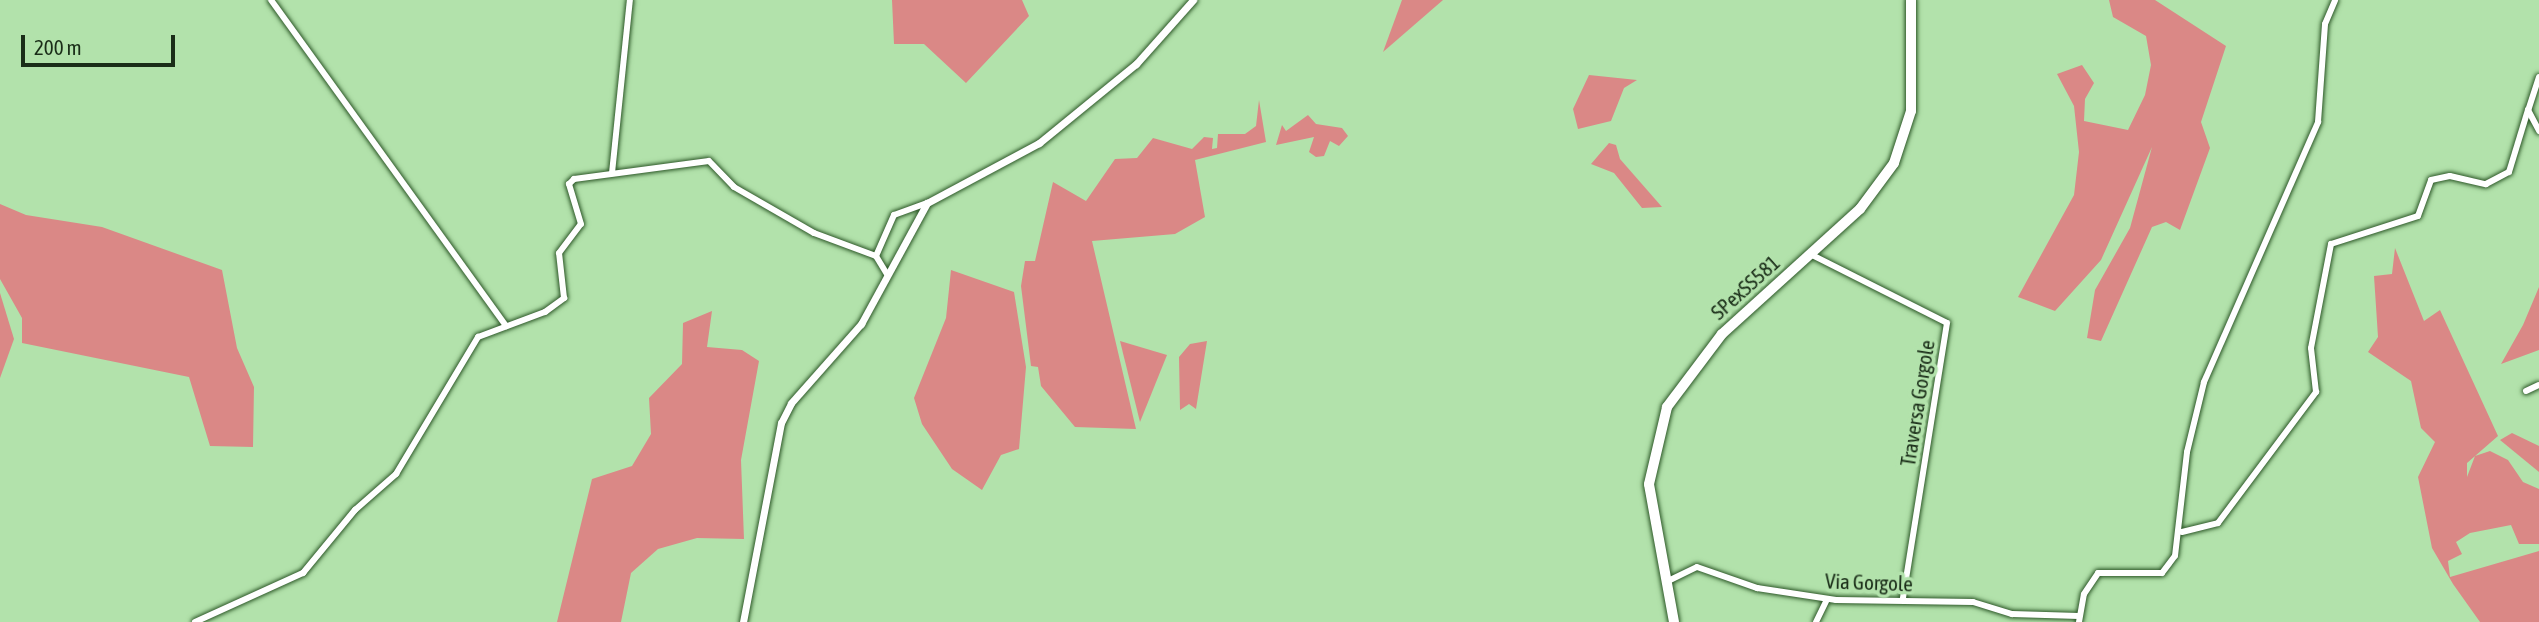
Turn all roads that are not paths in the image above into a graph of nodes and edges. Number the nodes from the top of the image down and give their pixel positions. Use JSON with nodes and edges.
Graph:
{"nodes":[{"id":1,"x":271,"y":0,"type":"edge"},
{"id":2,"x":630,"y":0,"type":"edge"},
{"id":3,"x":1193,"y":0,"type":"edge"},
{"id":4,"x":1911,"y":0,"type":"edge"},
{"id":5,"x":2335,"y":0,"type":"edge"},
{"id":6,"x":2539,"y":77,"type":"edge"},
{"id":7,"x":2528,"y":110,"type":"junction"},
{"id":8,"x":2539,"y":131,"type":"edge"},
{"id":9,"x":612,"y":173,"type":"junction"},
{"id":10,"x":927,"y":203,"type":"junction"},
{"id":11,"x":1810,"y":254,"type":"junction"},
{"id":12,"x":876,"y":256,"type":"junction"},
{"id":13,"x":887,"y":274,"type":"junction"},
{"id":14,"x":506,"y":326,"type":"junction"},
{"id":15,"x":2539,"y":385,"type":"edge"},
{"id":16,"x":2526,"y":391,"type":"dead end"},
{"id":17,"x":2182,"y":532,"type":"junction"},
{"id":18,"x":1664,"y":583,"type":"junction"},
{"id":19,"x":1903,"y":598,"type":"junction"},
{"id":20,"x":1827,"y":599,"type":"junction"},
{"id":21,"x":2079,"y":619,"type":"edge"},
{"id":22,"x":195,"y":622,"type":"edge"},
{"id":23,"x":743,"y":622,"type":"edge"},
{"id":24,"x":1674,"y":622,"type":"edge"},
{"id":25,"x":1816,"y":622,"type":"edge"}],
"edges":[{"from":1,"to":14,"type":"street"},
{"from":2,"to":9,"type":"street"},
{"from":3,"to":10,"type":"street"},
{"from":4,"to":11,"type":"main road","name":"SPexSS581"},
{"from":5,"to":17,"type":"street"},
{"from":6,"to":7,"type":"street"},
{"from":7,"to":8,"type":"street"},
{"from":7,"to":17,"type":"street"},
{"from":9,"to":12,"type":"street"},
{"from":9,"to":14,"type":"street"},
{"from":10,"to":12,"type":"street"},
{"from":10,"to":13,"type":"street"},
{"from":11,"to":18,"type":"main road","name":"SPexSS581"},
{"from":11,"to":19,"type":"street","name":"Traversa Gorgole"},
{"from":12,"to":13,"type":"street"},
{"from":13,"to":23,"type":"street"},
{"from":14,"to":22,"type":"street"},
{"from":15,"to":16,"type":"street"},
{"from":17,"to":21,"type":"street"},
{"from":18,"to":20,"type":"street","name":"Via Gorgole"},
{"from":18,"to":24,"type":"main road","name":"SPexSS581"},
{"from":19,"to":20,"type":"street","name":"Via Gorgole"},
{"from":19,"to":21,"type":"street","name":"Via Gorgole"},
{"from":20,"to":25,"type":"street"}]}
